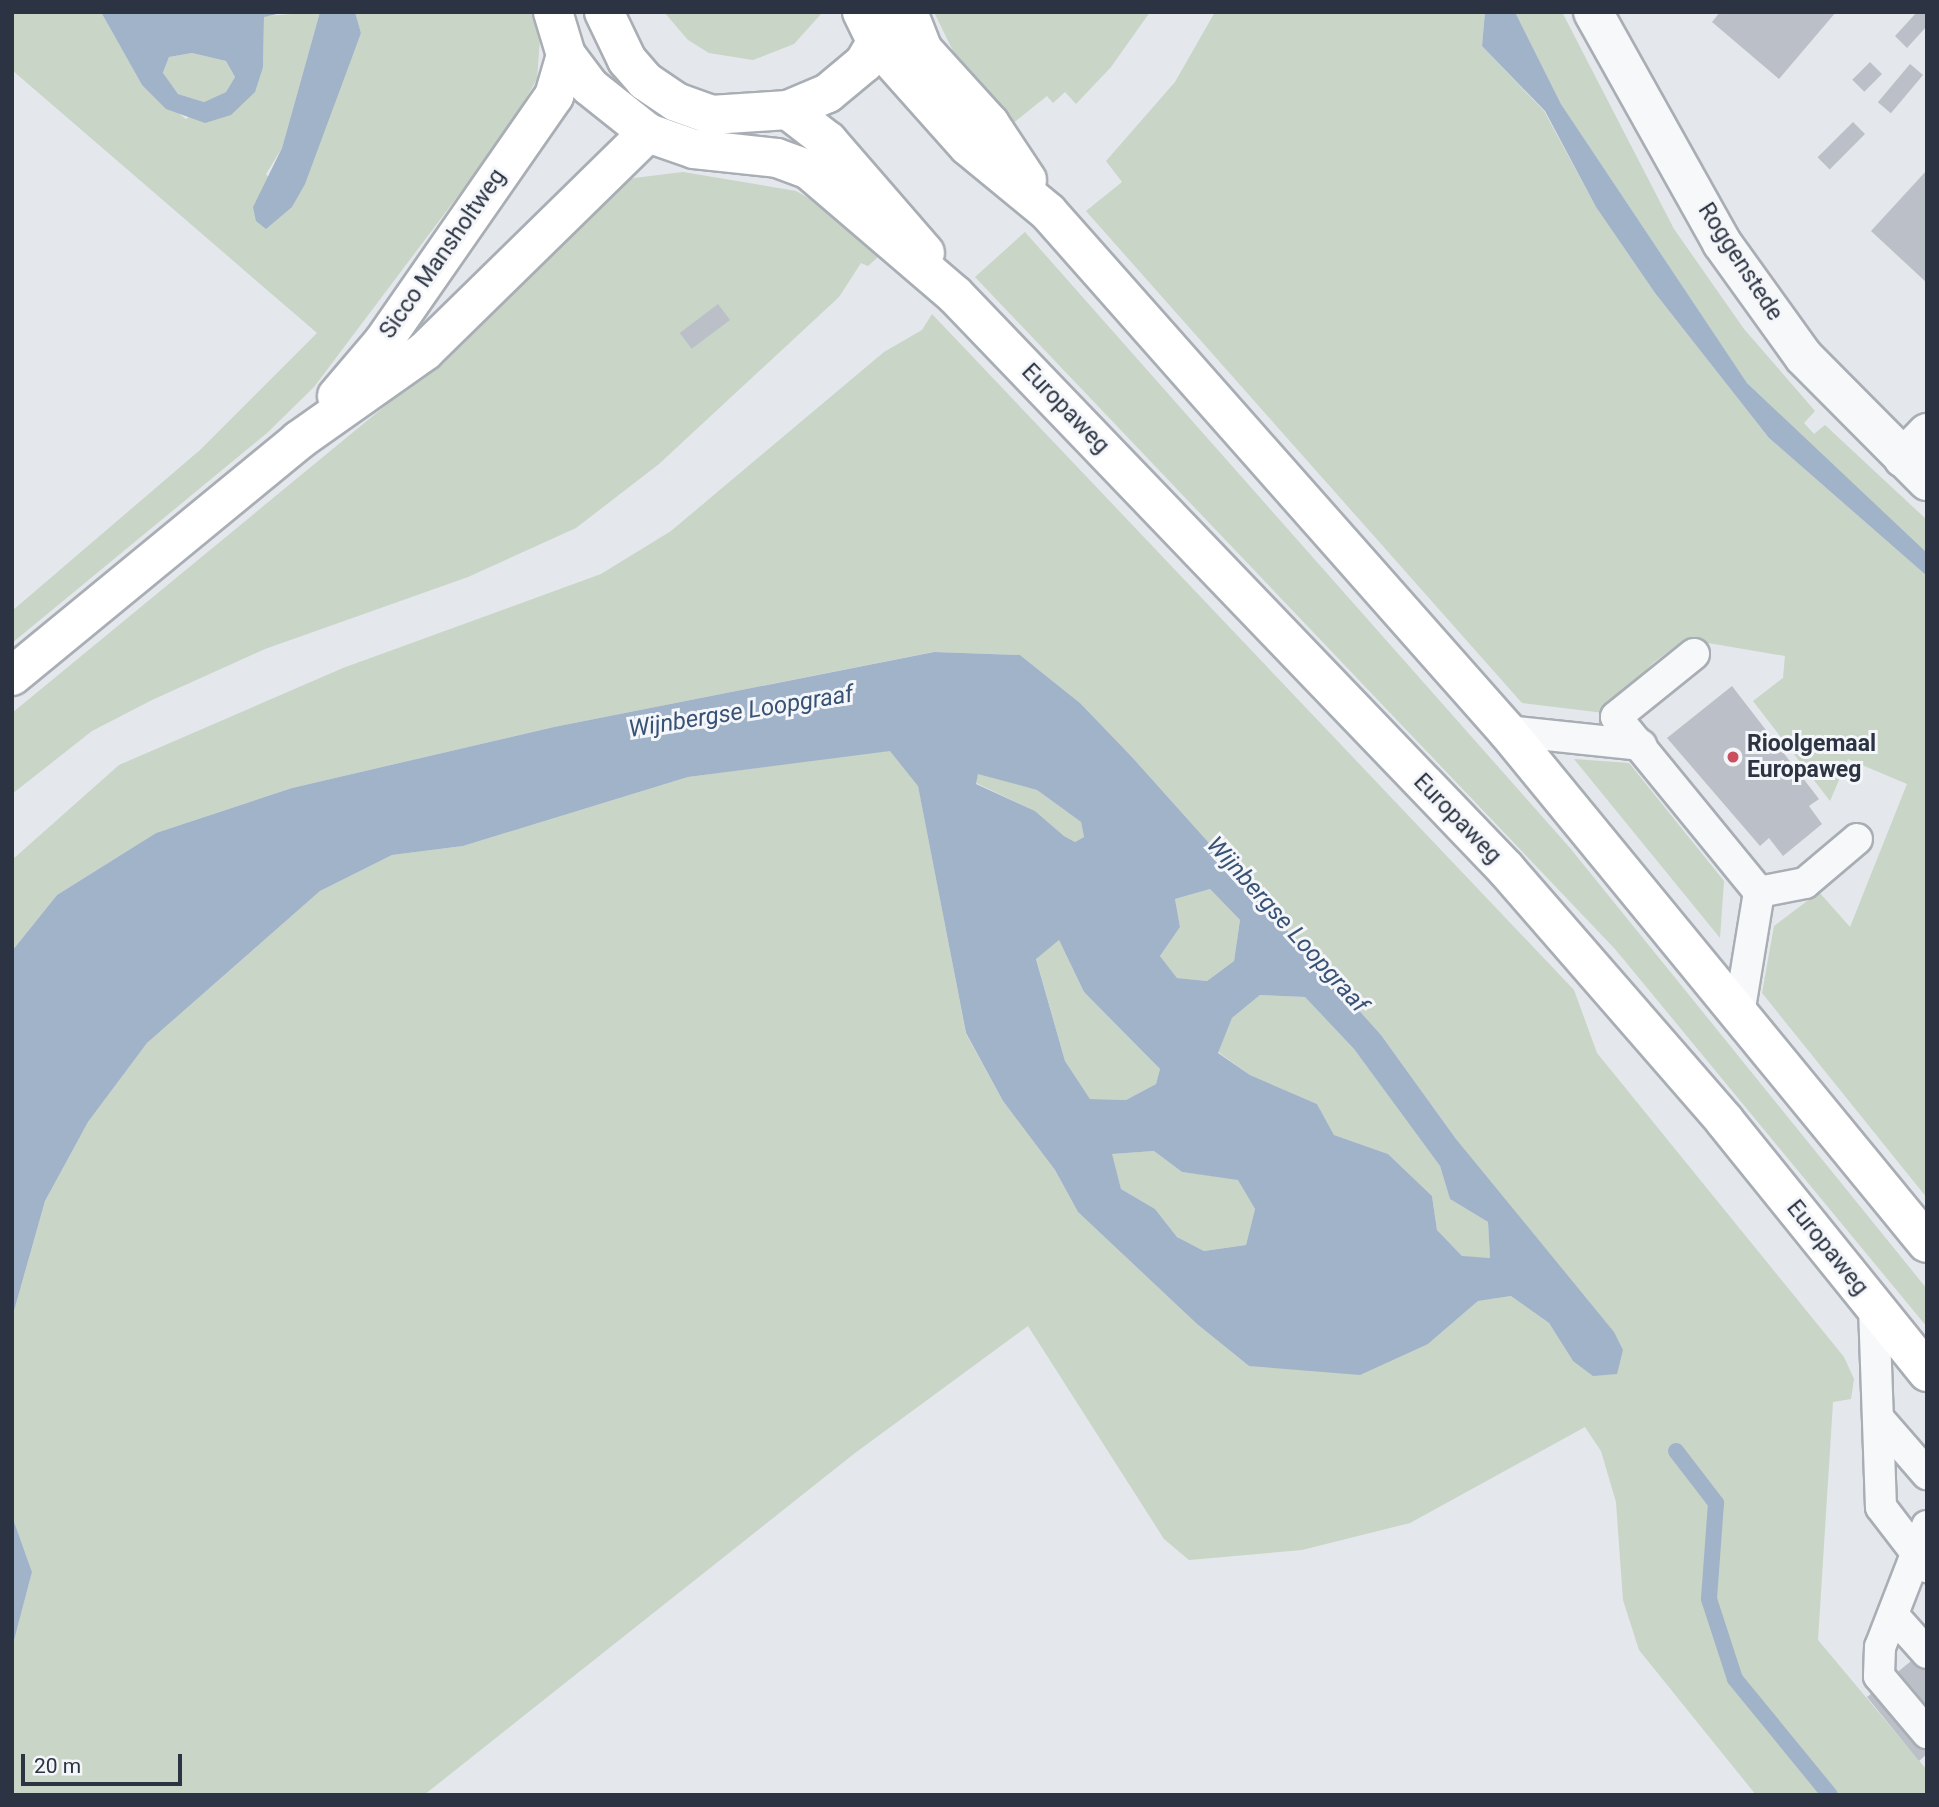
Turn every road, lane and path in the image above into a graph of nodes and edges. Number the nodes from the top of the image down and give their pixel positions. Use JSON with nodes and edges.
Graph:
{"nodes":[{"id":1,"x":553,"y":12,"type":"edge"},
{"id":2,"x":604,"y":12,"type":"edge"},
{"id":3,"x":908,"y":12,"type":"edge"},
{"id":4,"x":1593,"y":12,"type":"edge"},
{"id":5,"x":878,"y":23,"type":"edge"},
{"id":6,"x":566,"y":55,"type":"junction"},
{"id":7,"x":676,"y":102,"type":"junction"},
{"id":8,"x":788,"y":110,"type":"junction"},
{"id":9,"x":648,"y":133,"type":"junction"},
{"id":10,"x":995,"y":153,"type":"junction"},
{"id":11,"x":900,"y":238,"type":"junction"},
{"id":12,"x":299,"y":440,"type":"junction"},
{"id":13,"x":1919,"y":458,"type":"edge"},
{"id":14,"x":1694,"y":654,"type":"dead end"},
{"id":15,"x":12,"y":676,"type":"edge"},
{"id":16,"x":1507,"y":731,"type":"junction"},
{"id":17,"x":1641,"y":745,"type":"junction"},
{"id":18,"x":1857,"y":839,"type":"dead end"},
{"id":19,"x":1759,"y":892,"type":"junction"},
{"id":20,"x":1739,"y":1014,"type":"junction"},
{"id":21,"x":1927,"y":1243,"type":"edge"},
{"id":22,"x":1874,"y":1307,"type":"junction"},
{"id":23,"x":1927,"y":1372,"type":"edge"},
{"id":24,"x":1880,"y":1420,"type":"junction"},
{"id":25,"x":1927,"y":1474,"type":"edge"},
{"id":26,"x":1927,"y":1526,"type":"edge"},
{"id":27,"x":1921,"y":1560,"type":"edge"},
{"id":28,"x":1893,"y":1615,"type":"junction"},
{"id":29,"x":1927,"y":1653,"type":"edge"},
{"id":30,"x":1927,"y":1732,"type":"edge"}],
"edges":[{"from":1,"to":6,"type":"main road"},
{"from":2,"to":7,"type":"main road"},
{"from":3,"to":10,"type":"main road"},
{"from":4,"to":13,"type":"street","name":"Roggenstede"},
{"from":5,"to":8,"type":"main road"},
{"from":5,"to":10,"type":"main road"},
{"from":6,"to":9,"type":"main road"},
{"from":6,"to":12,"type":"main road","name":"Sicco Mansholtweg"},
{"from":7,"to":8,"type":"main road"},
{"from":7,"to":9,"type":"main road","name":"Sicco Mansholtweg"},
{"from":8,"to":11,"type":"main road","name":"Europaweg"},
{"from":9,"to":11,"type":"main road","name":"Europaweg"},
{"from":9,"to":12,"type":"main road","name":"Sicco Mansholtweg"},
{"from":10,"to":16,"type":"main road"},
{"from":11,"to":22,"type":"main road","name":"Europaweg"},
{"from":12,"to":15,"type":"main road","name":"Sicco Mansholtweg"},
{"from":14,"to":17,"type":"lane"},
{"from":16,"to":17,"type":"lane"},
{"from":16,"to":20,"type":"main road"},
{"from":17,"to":19,"type":"lane"},
{"from":18,"to":19,"type":"lane"},
{"from":19,"to":20,"type":"lane"},
{"from":20,"to":21,"type":"main road"},
{"from":22,"to":23,"type":"main road","name":"Europaweg"},
{"from":22,"to":24,"type":"lane"},
{"from":24,"to":25,"type":"lane"},
{"from":24,"to":27,"type":"lane"},
{"from":26,"to":27,"type":"lane"},
{"from":27,"to":28,"type":"lane"},
{"from":28,"to":29,"type":"lane"},
{"from":28,"to":30,"type":"lane"}]}
